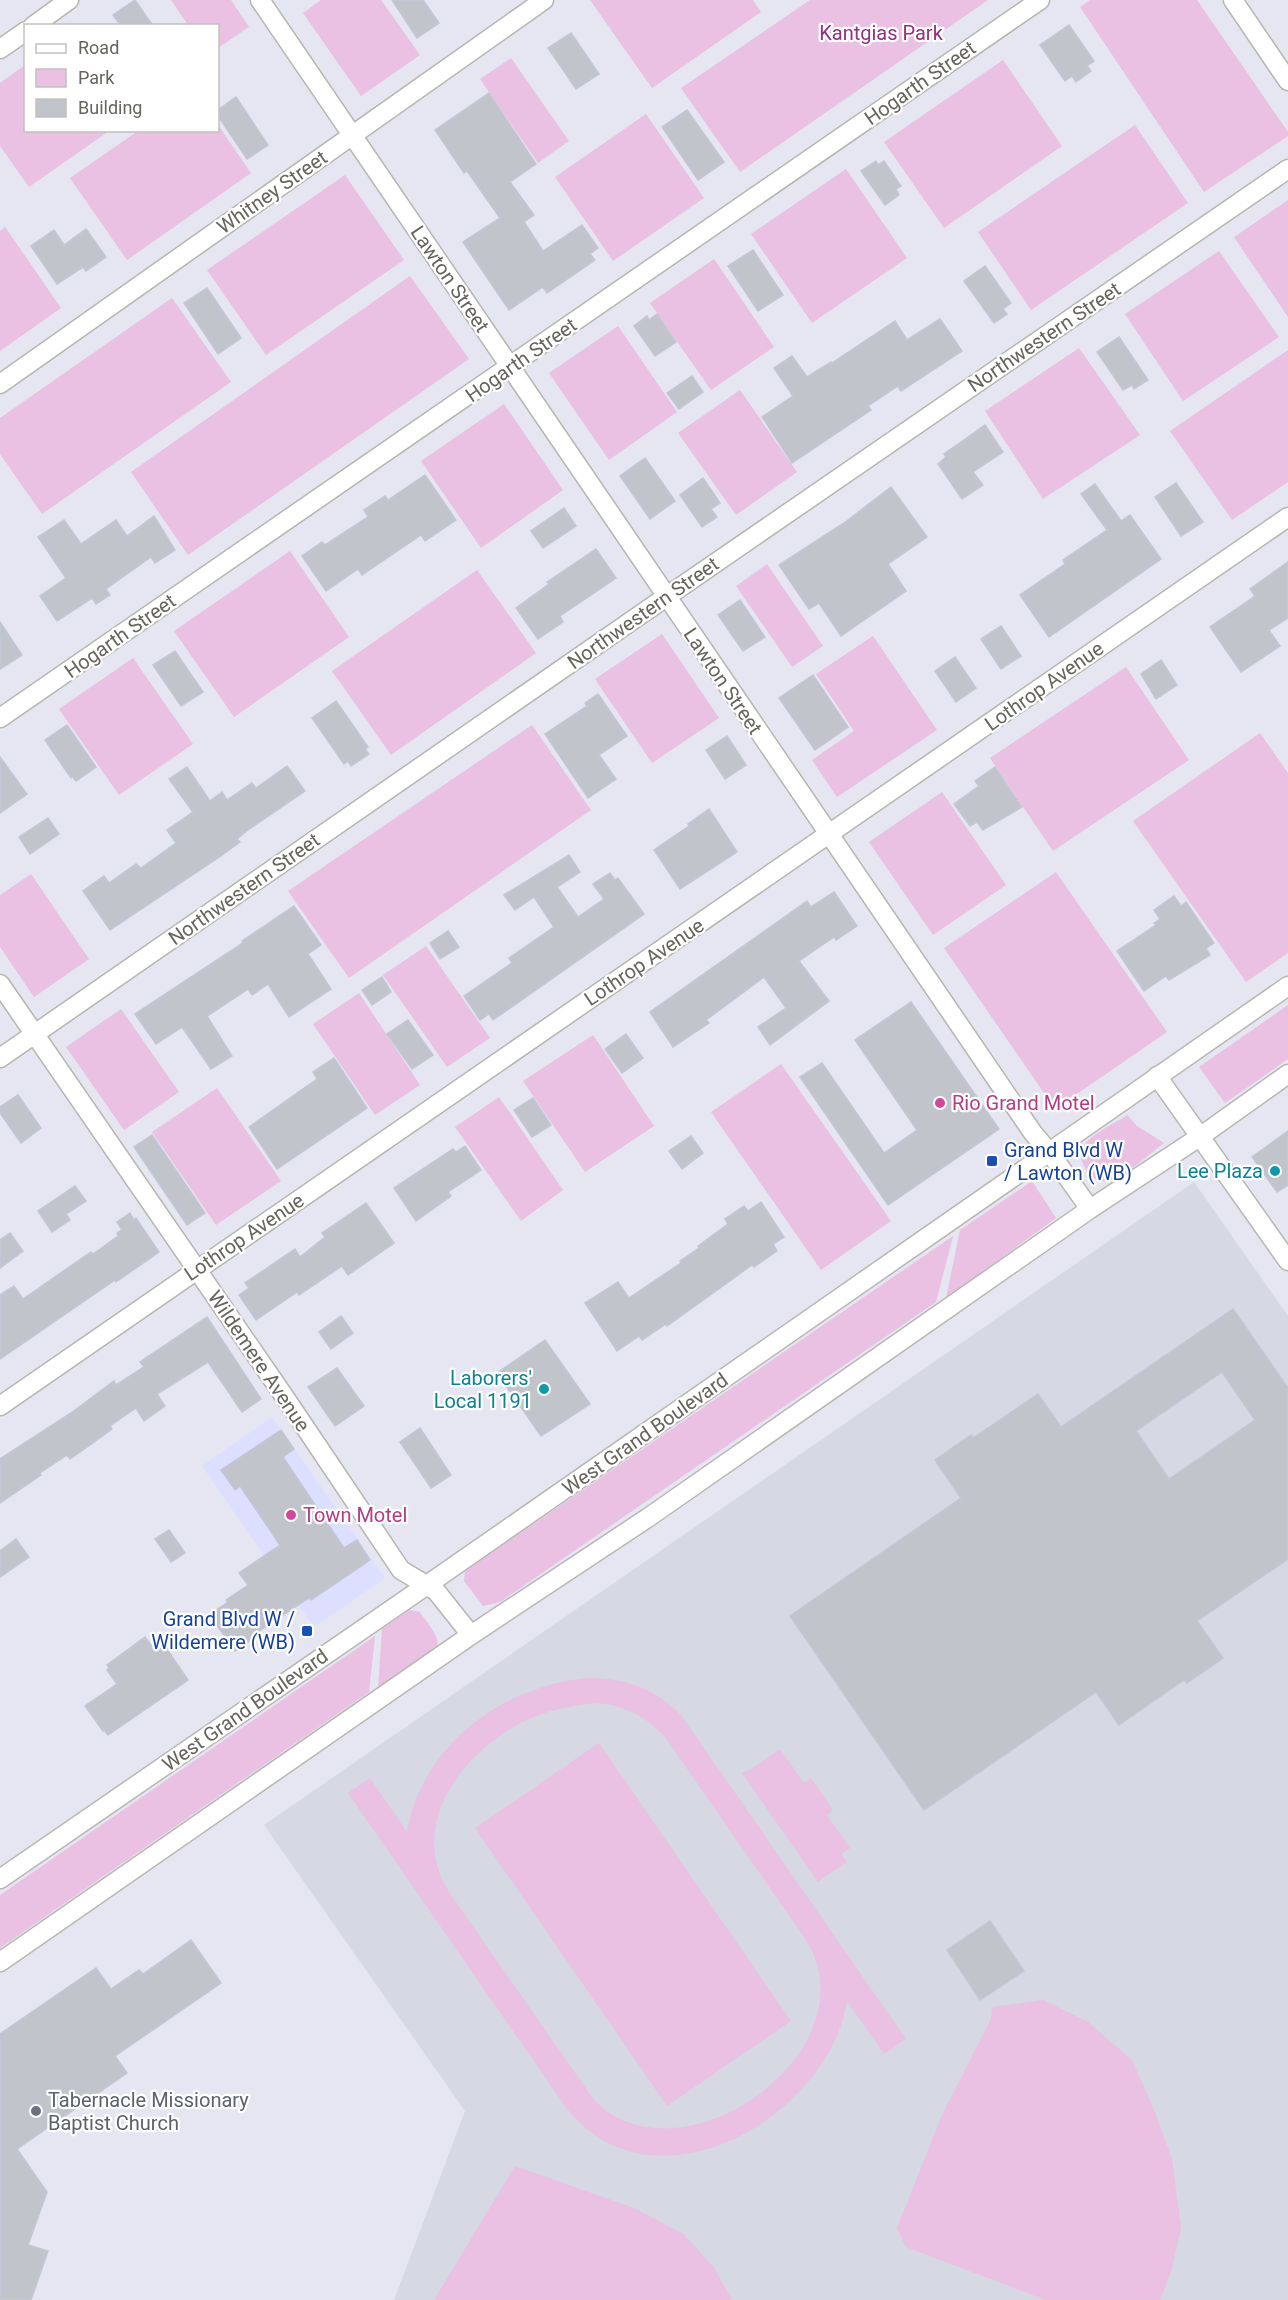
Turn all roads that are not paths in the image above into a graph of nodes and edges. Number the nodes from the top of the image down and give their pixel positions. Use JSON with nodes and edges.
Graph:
{"nodes":[{"id":1,"x":69,"y":0,"type":"edge"},
{"id":2,"x":260,"y":0,"type":"edge"},
{"id":3,"x":544,"y":0,"type":"edge"},
{"id":4,"x":1040,"y":0,"type":"edge"},
{"id":5,"x":1233,"y":0,"type":"edge"},
{"id":6,"x":36,"y":24,"type":"edge"},
{"id":7,"x":24,"y":32,"type":"edge"},
{"id":8,"x":0,"y":49,"type":"edge"},
{"id":9,"x":1288,"y":81,"type":"edge"},
{"id":10,"x":352,"y":135,"type":"junction"},
{"id":11,"x":1288,"y":169,"type":"edge"},
{"id":12,"x":511,"y":367,"type":"junction"},
{"id":13,"x":0,"y":384,"type":"edge"},
{"id":14,"x":1288,"y":517,"type":"edge"},
{"id":15,"x":666,"y":597,"type":"junction"},
{"id":16,"x":0,"y":718,"type":"edge"},
{"id":17,"x":829,"y":835,"type":"junction"},
{"id":18,"x":0,"y":984,"type":"edge"},
{"id":19,"x":1288,"y":986,"type":"edge"},
{"id":20,"x":34,"y":1034,"type":"junction"},
{"id":21,"x":0,"y":1058,"type":"edge"},
{"id":22,"x":1288,"y":1074,"type":"edge"},
{"id":23,"x":1157,"y":1076,"type":"junction"},
{"id":24,"x":1201,"y":1136,"type":"junction"},
{"id":25,"x":1050,"y":1153,"type":"junction"},
{"id":26,"x":1090,"y":1209,"type":"junction"},
{"id":27,"x":1288,"y":1261,"type":"edge"},
{"id":28,"x":196,"y":1269,"type":"junction"},
{"id":29,"x":0,"y":1406,"type":"edge"},
{"id":30,"x":427,"y":1585,"type":"junction"},
{"id":31,"x":471,"y":1635,"type":"junction"},
{"id":32,"x":0,"y":1879,"type":"edge"},
{"id":33,"x":0,"y":1962,"type":"edge"}],
"edges":[{"from":1,"to":6,"type":"street"},
{"from":2,"to":10,"type":"street","name":"Lawton Street"},
{"from":3,"to":10,"type":"street","name":"Whitney Street"},
{"from":4,"to":12,"type":"street","name":"Hogarth Street"},
{"from":5,"to":9,"type":"street"},
{"from":7,"to":8,"type":"street"},
{"from":10,"to":12,"type":"street","name":"Lawton Street"},
{"from":10,"to":13,"type":"street","name":"Whitney Street"},
{"from":11,"to":15,"type":"street","name":"Northwestern Street"},
{"from":12,"to":15,"type":"street","name":"Lawton Street"},
{"from":12,"to":16,"type":"street","name":"Hogarth Street"},
{"from":14,"to":17,"type":"street","name":"Lothrop Avenue"},
{"from":15,"to":17,"type":"street","name":"Lawton Street"},
{"from":15,"to":20,"type":"street","name":"Northwestern Street"},
{"from":17,"to":25,"type":"street","name":"Lawton Street"},
{"from":17,"to":28,"type":"street","name":"Lothrop Avenue"},
{"from":18,"to":20,"type":"street","name":"Wildemere Avenue"},
{"from":19,"to":23,"type":"street","name":"West Grand Boulevard"},
{"from":20,"to":21,"type":"street","name":"Northwestern Street"},
{"from":20,"to":28,"type":"street","name":"Wildemere Avenue"},
{"from":22,"to":24,"type":"street"},
{"from":23,"to":24,"type":"street"},
{"from":23,"to":25,"type":"street","name":"West Grand Boulevard"},
{"from":24,"to":26,"type":"street"},
{"from":24,"to":27,"type":"street"},
{"from":25,"to":26,"type":"street","name":"Lawton Street"},
{"from":25,"to":30,"type":"street","name":"West Grand Boulevard"},
{"from":26,"to":31,"type":"street"},
{"from":28,"to":29,"type":"street","name":"Lothrop Avenue"},
{"from":28,"to":30,"type":"street","name":"Wildemere Avenue"},
{"from":30,"to":31,"type":"street","name":"Wildemere Avenue"},
{"from":30,"to":32,"type":"street","name":"West Grand Boulevard"},
{"from":31,"to":33,"type":"street"}]}
